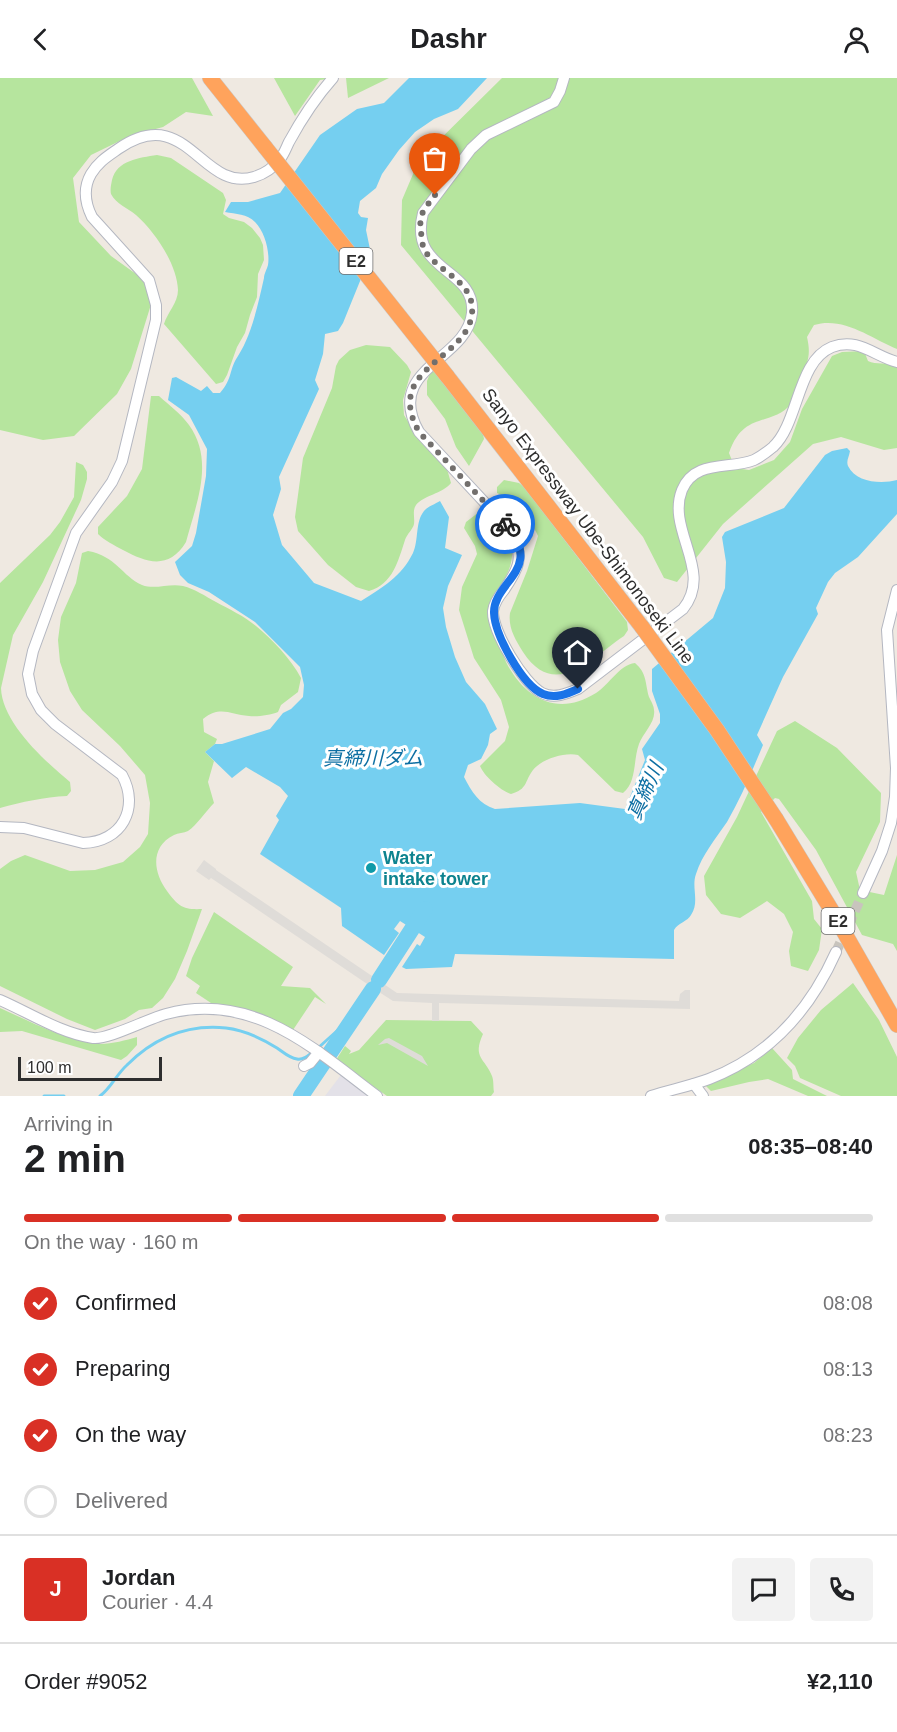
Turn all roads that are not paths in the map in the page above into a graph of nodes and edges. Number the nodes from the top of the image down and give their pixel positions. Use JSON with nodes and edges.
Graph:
{"nodes":[{"id":1,"x":210,"y":78,"type":"edge"},
{"id":2,"x":333,"y":78,"type":"edge"},
{"id":3,"x":564,"y":78,"type":"edge"},
{"id":4,"x":897,"y":362,"type":"edge"},
{"id":5,"x":897,"y":590,"type":"edge"},
{"id":6,"x":0,"y":827,"type":"edge"},
{"id":7,"x":863,"y":893,"type":"tunnel mouth"},
{"id":8,"x":836,"y":952,"type":"tunnel mouth"},
{"id":9,"x":0,"y":1000,"type":"edge"},
{"id":10,"x":897,"y":1025,"type":"edge"},
{"id":11,"x":321,"y":1054,"type":"junction"},
{"id":12,"x":304,"y":1066,"type":"dead end"},
{"id":13,"x":694,"y":1083,"type":"junction"},
{"id":14,"x":377,"y":1096,"type":"edge"},
{"id":15,"x":651,"y":1096,"type":"edge"},
{"id":16,"x":703,"y":1096,"type":"edge"}],
"edges":[{"from":1,"to":10,"type":"highway","name":"Sanyo Expressway Ube-Shimonoseki Line","number":"E2","bridge":true},
{"from":2,"to":6,"type":"street"},
{"from":3,"to":4,"type":"street"},
{"from":5,"to":7,"type":"street"},
{"from":8,"to":13,"type":"street"},
{"from":9,"to":11,"type":"street"},
{"from":11,"to":12,"type":"street"},
{"from":11,"to":14,"type":"street"},
{"from":13,"to":15,"type":"street"},
{"from":13,"to":16,"type":"street"}]}
